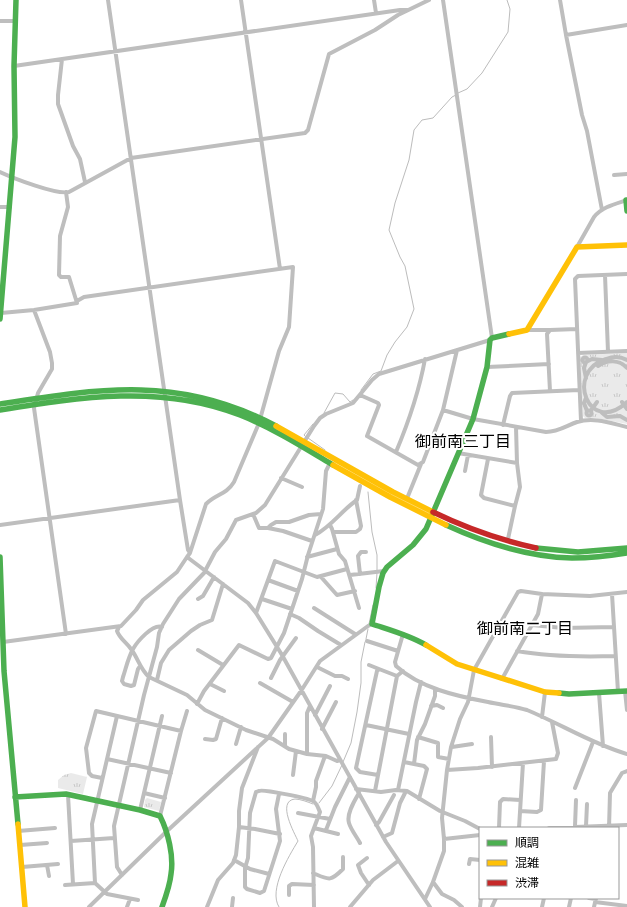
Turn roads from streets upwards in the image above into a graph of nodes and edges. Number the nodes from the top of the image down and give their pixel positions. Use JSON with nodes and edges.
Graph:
{"nodes":[{"id":1,"x":16,"y":0,"type":"edge"},
{"id":2,"x":108,"y":0,"type":"edge"},
{"id":3,"x":241,"y":0,"type":"edge"},
{"id":4,"x":374,"y":0,"type":"edge"},
{"id":5,"x":429,"y":0,"type":"edge"},
{"id":6,"x":443,"y":0,"type":"edge"},
{"id":7,"x":560,"y":0,"type":"edge"},
{"id":8,"x":409,"y":11,"type":"junction"},
{"id":9,"x":376,"y":14,"type":"junction"},
{"id":10,"x":0,"y":21,"type":"edge"},
{"id":11,"x":15,"y":21,"type":"junction"},
{"id":12,"x":627,"y":25,"type":"edge"},
{"id":13,"x":246,"y":33,"type":"junction"},
{"id":14,"x":566,"y":35,"type":"junction"},
{"id":15,"x":115,"y":51,"type":"junction"},
{"id":16,"x":62,"y":59,"type":"junction"},
{"id":17,"x":14,"y":66,"type":"junction"},
{"id":18,"x":261,"y":139,"type":"junction"},
{"id":19,"x":131,"y":158,"type":"junction"},
{"id":20,"x":0,"y":172,"type":"edge"},
{"id":21,"x":614,"y":174,"type":"dead end"},
{"id":22,"x":627,"y":174,"type":"edge"},
{"id":23,"x":13,"y":177,"type":"junction"},
{"id":24,"x":85,"y":182,"type":"junction"},
{"id":25,"x":66,"y":192,"type":"junction"},
{"id":26,"x":626,"y":200,"type":"edge"},
{"id":27,"x":0,"y":207,"type":"edge"},
{"id":28,"x":10,"y":207,"type":"junction"},
{"id":29,"x":602,"y":210,"type":"junction"},
{"id":30,"x":627,"y":211,"type":"edge"},
{"id":31,"x":627,"y":245,"type":"edge"},
{"id":32,"x":577,"y":247,"type":"junction"},
{"id":33,"x":280,"y":269,"type":"junction"},
{"id":34,"x":627,"y":274,"type":"edge"},
{"id":35,"x":605,"y":276,"type":"junction"},
{"id":36,"x":149,"y":288,"type":"junction"},
{"id":37,"x":77,"y":301,"type":"junction"},
{"id":38,"x":34,"y":310,"type":"junction"},
{"id":39,"x":0,"y":316,"type":"edge"},
{"id":40,"x":577,"y":329,"type":"junction"},
{"id":41,"x":527,"y":330,"type":"junction"},
{"id":42,"x":550,"y":330,"type":"junction"},
{"id":43,"x":491,"y":339,"type":"junction"},
{"id":44,"x":457,"y":350,"type":"junction"},
{"id":45,"x":608,"y":352,"type":"junction"},
{"id":46,"x":578,"y":353,"type":"junction"},
{"id":47,"x":626,"y":353,"type":"edge"},
{"id":48,"x":425,"y":359,"type":"junction"},
{"id":49,"x":602,"y":360,"type":"junction"},
{"id":50,"x":549,"y":364,"type":"junction"},
{"id":51,"x":625,"y":364,"type":"edge"},
{"id":52,"x":598,"y":366,"type":"junction"},
{"id":53,"x":487,"y":367,"type":"junction"},
{"id":54,"x":586,"y":379,"type":"junction"},
{"id":55,"x":579,"y":390,"type":"junction"},
{"id":56,"x":550,"y":391,"type":"junction"},
{"id":57,"x":165,"y":393,"type":"junction"},
{"id":58,"x":360,"y":395,"type":"junction"},
{"id":59,"x":36,"y":401,"type":"junction"},
{"id":60,"x":597,"y":402,"type":"dead end"},
{"id":61,"x":0,"y":404,"type":"edge"},
{"id":62,"x":625,"y":404,"type":"edge"},
{"id":63,"x":0,"y":410,"type":"edge"},
{"id":64,"x":443,"y":410,"type":"junction"},
{"id":65,"x":601,"y":412,"type":"junction"},
{"id":66,"x":588,"y":413,"type":"junction"},
{"id":67,"x":473,"y":419,"type":"junction"},
{"id":68,"x":260,"y":420,"type":"junction"},
{"id":69,"x":627,"y":420,"type":"edge"},
{"id":70,"x":581,"y":421,"type":"junction"},
{"id":71,"x":504,"y":424,"type":"junction"},
{"id":72,"x":516,"y":427,"type":"junction"},
{"id":73,"x":627,"y":427,"type":"edge"},
{"id":74,"x":303,"y":444,"type":"junction"},
{"id":75,"x":396,"y":452,"type":"junction"},
{"id":76,"x":458,"y":453,"type":"junction"},
{"id":77,"x":468,"y":455,"type":"junction"},
{"id":78,"x":488,"y":459,"type":"junction"},
{"id":79,"x":330,"y":463,"type":"junction"},
{"id":80,"x":421,"y":464,"type":"junction"},
{"id":81,"x":517,"y":464,"type":"junction"},
{"id":82,"x":465,"y":471,"type":"dead end"},
{"id":83,"x":281,"y":478,"type":"junction"},
{"id":84,"x":360,"y":486,"type":"dead end"},
{"id":85,"x":302,"y":487,"type":"dead end"},
{"id":86,"x":408,"y":496,"type":"dead end"},
{"id":87,"x":180,"y":500,"type":"junction"},
{"id":88,"x":356,"y":500,"type":"junction"},
{"id":89,"x":516,"y":506,"type":"junction"},
{"id":90,"x":253,"y":514,"type":"junction"},
{"id":91,"x":321,"y":514,"type":"junction"},
{"id":92,"x":432,"y":515,"type":"junction"},
{"id":93,"x":50,"y":519,"type":"junction"},
{"id":94,"x":330,"y":525,"type":"junction"},
{"id":95,"x":0,"y":526,"type":"edge"},
{"id":96,"x":268,"y":528,"type":"junction"},
{"id":97,"x":333,"y":532,"type":"junction"},
{"id":98,"x":314,"y":534,"type":"junction"},
{"id":99,"x":508,"y":539,"type":"dead end"},
{"id":100,"x":312,"y":541,"type":"junction"},
{"id":101,"x":627,"y":548,"type":"edge"},
{"id":102,"x":338,"y":549,"type":"junction"},
{"id":103,"x":366,"y":552,"type":"dead end"},
{"id":104,"x":627,"y":554,"type":"edge"},
{"id":105,"x":189,"y":555,"type":"junction"},
{"id":106,"x":0,"y":557,"type":"edge"},
{"id":107,"x":307,"y":557,"type":"junction"},
{"id":108,"x":347,"y":569,"type":"junction"},
{"id":109,"x":205,"y":571,"type":"junction"},
{"id":110,"x":384,"y":571,"type":"junction"},
{"id":111,"x":304,"y":572,"type":"junction"},
{"id":112,"x":360,"y":574,"type":"junction"},
{"id":113,"x":350,"y":576,"type":"junction"},
{"id":114,"x":214,"y":577,"type":"junction"},
{"id":115,"x":321,"y":577,"type":"junction"},
{"id":116,"x":268,"y":580,"type":"junction"},
{"id":117,"x":223,"y":584,"type":"junction"},
{"id":118,"x":355,"y":591,"type":"junction"},
{"id":119,"x":298,"y":592,"type":"junction"},
{"id":120,"x":627,"y":592,"type":"edge"},
{"id":121,"x":542,"y":594,"type":"junction"},
{"id":122,"x":612,"y":594,"type":"junction"},
{"id":123,"x":198,"y":599,"type":"dead end"},
{"id":124,"x":262,"y":599,"type":"junction"},
{"id":125,"x":314,"y":608,"type":"dead end"},
{"id":126,"x":359,"y":608,"type":"dead end"},
{"id":127,"x":292,"y":609,"type":"junction"},
{"id":128,"x":256,"y":613,"type":"junction"},
{"id":129,"x":290,"y":614,"type":"junction"},
{"id":130,"x":372,"y":624,"type":"junction"},
{"id":131,"x":532,"y":625,"type":"junction"},
{"id":132,"x":119,"y":627,"type":"junction"},
{"id":133,"x":162,"y":627,"type":"junction"},
{"id":134,"x":614,"y":627,"type":"junction"},
{"id":135,"x":66,"y":634,"type":"junction"},
{"id":136,"x":356,"y":634,"type":"junction"},
{"id":137,"x":403,"y":634,"type":"junction"},
{"id":138,"x":296,"y":638,"type":"dead end"},
{"id":139,"x":367,"y":641,"type":"dead end"},
{"id":140,"x":3,"y":642,"type":"junction"},
{"id":141,"x":341,"y":645,"type":"junction"},
{"id":142,"x":276,"y":647,"type":"junction"},
{"id":143,"x":198,"y":650,"type":"dead end"},
{"id":144,"x":132,"y":651,"type":"junction"},
{"id":145,"x":398,"y":651,"type":"junction"},
{"id":146,"x":517,"y":651,"type":"junction"},
{"id":147,"x":615,"y":656,"type":"junction"},
{"id":148,"x":282,"y":657,"type":"junction"},
{"id":149,"x":223,"y":665,"type":"junction"},
{"id":150,"x":369,"y":665,"type":"dead end"},
{"id":151,"x":140,"y":666,"type":"junction"},
{"id":152,"x":317,"y":667,"type":"junction"},
{"id":153,"x":380,"y":669,"type":"junction"},
{"id":154,"x":474,"y":670,"type":"junction"},
{"id":155,"x":402,"y":671,"type":"junction"},
{"id":156,"x":397,"y":676,"type":"junction"},
{"id":157,"x":149,"y":677,"type":"junction"},
{"id":158,"x":271,"y":678,"type":"dead end"},
{"id":159,"x":348,"y":679,"type":"dead end"},
{"id":160,"x":502,"y":679,"type":"junction"},
{"id":161,"x":157,"y":680,"type":"junction"},
{"id":162,"x":421,"y":682,"type":"junction"},
{"id":163,"x":260,"y":683,"type":"dead end"},
{"id":164,"x":210,"y":684,"type":"junction"},
{"id":165,"x":330,"y":686,"type":"dead end"},
{"id":166,"x":436,"y":689,"type":"junction"},
{"id":167,"x":224,"y":691,"type":"dead end"},
{"id":168,"x":626,"y":691,"type":"edge"},
{"id":169,"x":301,"y":692,"type":"junction"},
{"id":170,"x":545,"y":692,"type":"junction"},
{"id":171,"x":618,"y":692,"type":"junction"},
{"id":172,"x":599,"y":693,"type":"junction"},
{"id":173,"x":469,"y":699,"type":"junction"},
{"id":174,"x":293,"y":702,"type":"junction"},
{"id":175,"x":336,"y":702,"type":"dead end"},
{"id":176,"x":197,"y":704,"type":"junction"},
{"id":177,"x":310,"y":706,"type":"junction"},
{"id":178,"x":431,"y":706,"type":"junction"},
{"id":179,"x":443,"y":708,"type":"dead end"},
{"id":180,"x":627,"y":710,"type":"edge"},
{"id":181,"x":187,"y":711,"type":"dead end"},
{"id":182,"x":315,"y":715,"type":"junction"},
{"id":183,"x":117,"y":716,"type":"junction"},
{"id":184,"x":162,"y":716,"type":"dead end"},
{"id":185,"x":542,"y":717,"type":"junction"},
{"id":186,"x":222,"y":718,"type":"junction"},
{"id":187,"x":138,"y":721,"type":"junction"},
{"id":188,"x":552,"y":722,"type":"junction"},
{"id":189,"x":366,"y":725,"type":"junction"},
{"id":190,"x":160,"y":726,"type":"junction"},
{"id":191,"x":241,"y":727,"type":"junction"},
{"id":192,"x":322,"y":729,"type":"junction"},
{"id":193,"x":387,"y":730,"type":"junction"},
{"id":194,"x":181,"y":732,"type":"junction"},
{"id":195,"x":285,"y":734,"type":"dead end"},
{"id":196,"x":409,"y":734,"type":"junction"},
{"id":197,"x":418,"y":737,"type":"junction"},
{"id":198,"x":491,"y":737,"type":"dead end"},
{"id":199,"x":268,"y":738,"type":"junction"},
{"id":200,"x":205,"y":739,"type":"dead end"},
{"id":201,"x":593,"y":742,"type":"junction"},
{"id":202,"x":236,"y":744,"type":"dead end"},
{"id":203,"x":472,"y":744,"type":"dead end"},
{"id":204,"x":258,"y":746,"type":"junction"},
{"id":205,"x":285,"y":746,"type":"junction"},
{"id":206,"x":603,"y":746,"type":"junction"},
{"id":207,"x":452,"y":747,"type":"junction"},
{"id":208,"x":296,"y":751,"type":"junction"},
{"id":209,"x":308,"y":754,"type":"junction"},
{"id":210,"x":627,"y":754,"type":"edge"},
{"id":211,"x":325,"y":756,"type":"junction"},
{"id":212,"x":107,"y":759,"type":"junction"},
{"id":213,"x":449,"y":759,"type":"junction"},
{"id":214,"x":340,"y":761,"type":"junction"},
{"id":215,"x":544,"y":761,"type":"junction"},
{"id":216,"x":404,"y":762,"type":"junction"},
{"id":217,"x":128,"y":763,"type":"junction"},
{"id":218,"x":523,"y":763,"type":"junction"},
{"id":219,"x":414,"y":764,"type":"junction"},
{"id":220,"x":492,"y":767,"type":"junction"},
{"id":221,"x":150,"y":768,"type":"junction"},
{"id":222,"x":447,"y":770,"type":"junction"},
{"id":223,"x":627,"y":771,"type":"edge"},
{"id":224,"x":171,"y":773,"type":"junction"},
{"id":225,"x":293,"y":775,"type":"dead end"},
{"id":226,"x":378,"y":775,"type":"junction"},
{"id":227,"x":350,"y":777,"type":"junction"},
{"id":228,"x":102,"y":778,"type":"junction"},
{"id":229,"x":575,"y":788,"type":"dead end"},
{"id":230,"x":356,"y":789,"type":"junction"},
{"id":231,"x":398,"y":790,"type":"junction"},
{"id":232,"x":375,"y":791,"type":"junction"},
{"id":233,"x":406,"y":791,"type":"junction"},
{"id":234,"x":144,"y":793,"type":"junction"},
{"id":235,"x":359,"y":793,"type":"junction"},
{"id":236,"x":279,"y":794,"type":"junction"},
{"id":237,"x":68,"y":795,"type":"junction"},
{"id":238,"x":394,"y":795,"type":"dead end"},
{"id":239,"x":15,"y":797,"type":"junction"},
{"id":240,"x":165,"y":798,"type":"junction"},
{"id":241,"x":419,"y":799,"type":"junction"},
{"id":242,"x":520,"y":800,"type":"junction"},
{"id":243,"x":576,"y":800,"type":"dead end"},
{"id":244,"x":97,"y":801,"type":"junction"},
{"id":245,"x":313,"y":801,"type":"junction"},
{"id":246,"x":587,"y":804,"type":"dead end"},
{"id":247,"x":119,"y":806,"type":"junction"},
{"id":248,"x":140,"y":810,"type":"junction"},
{"id":249,"x":520,"y":811,"type":"junction"},
{"id":250,"x":443,"y":812,"type":"junction"},
{"id":251,"x":298,"y":813,"type":"dead end"},
{"id":252,"x":160,"y":816,"type":"junction"},
{"id":253,"x":318,"y":816,"type":"junction"},
{"id":254,"x":330,"y":819,"type":"junction"},
{"id":255,"x":376,"y":825,"type":"junction"},
{"id":256,"x":627,"y":825,"type":"edge"},
{"id":257,"x":575,"y":826,"type":"junction"},
{"id":258,"x":586,"y":826,"type":"junction"},
{"id":259,"x":239,"y":827,"type":"junction"},
{"id":260,"x":499,"y":827,"type":"edge"},
{"id":261,"x":519,"y":827,"type":"edge"},
{"id":262,"x":564,"y":827,"type":"edge"},
{"id":263,"x":609,"y":827,"type":"edge"},
{"id":264,"x":55,"y":828,"type":"dead end"},
{"id":265,"x":250,"y":828,"type":"junction"},
{"id":266,"x":314,"y":828,"type":"junction"},
{"id":267,"x":479,"y":828,"type":"edge"},
{"id":268,"x":326,"y":830,"type":"junction"},
{"id":269,"x":18,"y":831,"type":"junction"},
{"id":270,"x":166,"y":832,"type":"junction"},
{"id":271,"x":280,"y":834,"type":"junction"},
{"id":272,"x":338,"y":834,"type":"dead end"},
{"id":273,"x":479,"y":835,"type":"edge"},
{"id":274,"x":383,"y":837,"type":"junction"},
{"id":275,"x":114,"y":838,"type":"junction"},
{"id":276,"x":92,"y":840,"type":"junction"},
{"id":277,"x":444,"y":840,"type":"junction"},
{"id":278,"x":71,"y":841,"type":"junction"},
{"id":279,"x":47,"y":843,"type":"dead end"},
{"id":280,"x":360,"y":843,"type":"dead end"},
{"id":281,"x":20,"y":845,"type":"junction"},
{"id":282,"x":343,"y":857,"type":"dead end"},
{"id":283,"x":367,"y":858,"type":"dead end"},
{"id":284,"x":234,"y":860,"type":"junction"},
{"id":285,"x":479,"y":860,"type":"edge"},
{"id":286,"x":398,"y":861,"type":"junction"},
{"id":287,"x":58,"y":864,"type":"dead end"},
{"id":288,"x":469,"y":864,"type":"dead end"},
{"id":289,"x":47,"y":865,"type":"junction"},
{"id":290,"x":22,"y":866,"type":"junction"},
{"id":291,"x":245,"y":866,"type":"junction"},
{"id":292,"x":313,"y":873,"type":"junction"},
{"id":293,"x":269,"y":874,"type":"junction"},
{"id":294,"x":122,"y":875,"type":"junction"},
{"id":295,"x":49,"y":876,"type":"dead end"},
{"id":296,"x":433,"y":882,"type":"junction"},
{"id":297,"x":95,"y":883,"type":"junction"},
{"id":298,"x":73,"y":884,"type":"junction"},
{"id":299,"x":65,"y":885,"type":"dead end"},
{"id":300,"x":314,"y":885,"type":"junction"},
{"id":301,"x":369,"y":885,"type":"junction"},
{"id":302,"x":104,"y":892,"type":"junction"},
{"id":303,"x":289,"y":895,"type":"dead end"},
{"id":304,"x":233,"y":898,"type":"dead end"},
{"id":305,"x":130,"y":899,"type":"junction"},
{"id":306,"x":425,"y":899,"type":"junction"},
{"id":307,"x":138,"y":900,"type":"dead end"},
{"id":308,"x":595,"y":902,"type":"edge"},
{"id":309,"x":617,"y":906,"type":"edge"},
{"id":310,"x":627,"y":906,"type":"edge"},
{"id":311,"x":26,"y":907,"type":"edge"},
{"id":312,"x":89,"y":907,"type":"edge"},
{"id":313,"x":127,"y":907,"type":"edge"},
{"id":314,"x":162,"y":907,"type":"edge"},
{"id":315,"x":207,"y":907,"type":"edge"},
{"id":316,"x":232,"y":907,"type":"edge"},
{"id":317,"x":314,"y":907,"type":"edge"},
{"id":318,"x":350,"y":907,"type":"edge"},
{"id":319,"x":430,"y":907,"type":"edge"},
{"id":320,"x":462,"y":907,"type":"edge"}],
"edges":[{"from":1,"to":11,"type":"street"},
{"from":2,"to":15,"type":"street"},
{"from":3,"to":13,"type":"street"},
{"from":4,"to":9,"type":"street"},
{"from":5,"to":8,"type":"street"},
{"from":6,"to":43,"type":"street"},
{"from":7,"to":14,"type":"street"},
{"from":8,"to":9,"type":"street"},
{"from":8,"to":18,"type":"street"},
{"from":9,"to":13,"type":"street"},
{"from":10,"to":11,"type":"street"},
{"from":11,"to":17,"type":"street"},
{"from":12,"to":14,"type":"street"},
{"from":13,"to":15,"type":"street"},
{"from":13,"to":18,"type":"street"},
{"from":14,"to":29,"type":"street"},
{"from":15,"to":16,"type":"street"},
{"from":15,"to":19,"type":"street"},
{"from":16,"to":17,"type":"street"},
{"from":16,"to":24,"type":"street"},
{"from":17,"to":23,"type":"street"},
{"from":18,"to":19,"type":"street"},
{"from":18,"to":33,"type":"street"},
{"from":19,"to":24,"type":"street"},
{"from":19,"to":36,"type":"street"},
{"from":20,"to":23,"type":"street"},
{"from":21,"to":22,"type":"street"},
{"from":23,"to":25,"type":"street"},
{"from":23,"to":28,"type":"street"},
{"from":24,"to":25,"type":"street"},
{"from":25,"to":37,"type":"street"},
{"from":26,"to":29,"type":"street"},
{"from":26,"to":30,"type":"street"},
{"from":27,"to":28,"type":"street"},
{"from":28,"to":39,"type":"street"},
{"from":29,"to":32,"type":"street"},
{"from":31,"to":32,"type":"street"},
{"from":32,"to":41,"type":"street"},
{"from":33,"to":36,"type":"street"},
{"from":33,"to":68,"type":"street"},
{"from":34,"to":35,"type":"street"},
{"from":35,"to":40,"type":"street"},
{"from":35,"to":45,"type":"street"},
{"from":36,"to":37,"type":"street"},
{"from":36,"to":57,"type":"street"},
{"from":37,"to":38,"type":"street"},
{"from":38,"to":39,"type":"street"},
{"from":38,"to":59,"type":"street"},
{"from":40,"to":42,"type":"street"},
{"from":40,"to":46,"type":"street"},
{"from":41,"to":42,"type":"street"},
{"from":41,"to":43,"type":"street"},
{"from":42,"to":50,"type":"street"},
{"from":43,"to":44,"type":"street"},
{"from":43,"to":53,"type":"street"},
{"from":44,"to":48,"type":"street"},
{"from":44,"to":64,"type":"street"},
{"from":45,"to":46,"type":"street"},
{"from":45,"to":47,"type":"street"},
{"from":46,"to":55,"type":"street"},
{"from":48,"to":58,"type":"street"},
{"from":48,"to":75,"type":"street"},
{"from":49,"to":51,"type":"street"},
{"from":49,"to":52,"type":"street"},
{"from":49,"to":54,"type":"street"},
{"from":50,"to":53,"type":"street"},
{"from":50,"to":56,"type":"street"},
{"from":51,"to":52,"type":"street"},
{"from":52,"to":54,"type":"street"},
{"from":53,"to":67,"type":"street"},
{"from":54,"to":66,"type":"street"},
{"from":55,"to":56,"type":"street"},
{"from":55,"to":70,"type":"street"},
{"from":56,"to":71,"type":"street"},
{"from":57,"to":59,"type":"street"},
{"from":57,"to":68,"type":"street"},
{"from":57,"to":87,"type":"street"},
{"from":58,"to":74,"type":"street"},
{"from":58,"to":75,"type":"street"},
{"from":59,"to":61,"type":"street"},
{"from":59,"to":63,"type":"street"},
{"from":59,"to":93,"type":"street"},
{"from":60,"to":66,"type":"street"},
{"from":62,"to":65,"type":"street"},
{"from":64,"to":67,"type":"street"},
{"from":64,"to":80,"type":"street"},
{"from":65,"to":66,"type":"street"},
{"from":65,"to":69,"type":"street"},
{"from":67,"to":71,"type":"street"},
{"from":67,"to":76,"type":"street"},
{"from":68,"to":74,"type":"street"},
{"from":68,"to":105,"type":"street"},
{"from":70,"to":72,"type":"street"},
{"from":70,"to":73,"type":"street"},
{"from":71,"to":72,"type":"street"},
{"from":72,"to":81,"type":"street"},
{"from":74,"to":79,"type":"street"},
{"from":74,"to":83,"type":"street"},
{"from":74,"to":92,"type":"street"},
{"from":75,"to":80,"type":"street"},
{"from":76,"to":77,"type":"street"},
{"from":76,"to":92,"type":"street"},
{"from":77,"to":78,"type":"street"},
{"from":77,"to":82,"type":"street"},
{"from":78,"to":81,"type":"street"},
{"from":78,"to":89,"type":"street"},
{"from":79,"to":91,"type":"street"},
{"from":79,"to":92,"type":"street"},
{"from":80,"to":86,"type":"street"},
{"from":81,"to":89,"type":"street"},
{"from":83,"to":85,"type":"street"},
{"from":83,"to":90,"type":"street"},
{"from":84,"to":88,"type":"street"},
{"from":87,"to":93,"type":"street"},
{"from":87,"to":105,"type":"street"},
{"from":88,"to":94,"type":"street"},
{"from":88,"to":97,"type":"street"},
{"from":89,"to":99,"type":"street"},
{"from":90,"to":96,"type":"street"},
{"from":90,"to":109,"type":"street"},
{"from":91,"to":96,"type":"street"},
{"from":91,"to":98,"type":"street"},
{"from":92,"to":101,"type":"street"},
{"from":92,"to":104,"type":"street"},
{"from":92,"to":110,"type":"street"},
{"from":93,"to":95,"type":"street"},
{"from":93,"to":135,"type":"street"},
{"from":94,"to":97,"type":"street"},
{"from":94,"to":98,"type":"street"},
{"from":96,"to":100,"type":"street"},
{"from":97,"to":102,"type":"street"},
{"from":98,"to":100,"type":"street"},
{"from":100,"to":107,"type":"street"},
{"from":102,"to":107,"type":"street"},
{"from":102,"to":108,"type":"street"},
{"from":103,"to":112,"type":"street"},
{"from":105,"to":109,"type":"street"},
{"from":105,"to":132,"type":"street"},
{"from":106,"to":140,"type":"street"},
{"from":107,"to":111,"type":"street"},
{"from":108,"to":113,"type":"street"},
{"from":108,"to":115,"type":"street"},
{"from":109,"to":114,"type":"street"},
{"from":109,"to":133,"type":"street"},
{"from":110,"to":112,"type":"street"},
{"from":110,"to":130,"type":"street"},
{"from":111,"to":115,"type":"street"},
{"from":111,"to":116,"type":"street"},
{"from":111,"to":119,"type":"street"},
{"from":112,"to":113,"type":"street"},
{"from":113,"to":118,"type":"street"},
{"from":114,"to":117,"type":"street"},
{"from":114,"to":123,"type":"street"},
{"from":115,"to":118,"type":"street"},
{"from":116,"to":119,"type":"street"},
{"from":116,"to":124,"type":"street"},
{"from":117,"to":128,"type":"street"},
{"from":117,"to":161,"type":"street"},
{"from":118,"to":126,"type":"street"},
{"from":119,"to":127,"type":"street"},
{"from":120,"to":122,"type":"street"},
{"from":121,"to":122,"type":"street"},
{"from":121,"to":131,"type":"street"},
{"from":121,"to":154,"type":"street"},
{"from":122,"to":134,"type":"street"},
{"from":124,"to":127,"type":"street"},
{"from":124,"to":128,"type":"street"},
{"from":125,"to":136,"type":"street"},
{"from":127,"to":129,"type":"street"},
{"from":128,"to":142,"type":"street"},
{"from":129,"to":141,"type":"street"},
{"from":129,"to":142,"type":"street"},
{"from":130,"to":136,"type":"street"},
{"from":130,"to":137,"type":"street"},
{"from":131,"to":134,"type":"street"},
{"from":131,"to":146,"type":"street"},
{"from":132,"to":135,"type":"street"},
{"from":132,"to":144,"type":"street"},
{"from":133,"to":144,"type":"street"},
{"from":133,"to":157,"type":"street"},
{"from":134,"to":147,"type":"street"},
{"from":135,"to":140,"type":"street"},
{"from":136,"to":141,"type":"street"},
{"from":137,"to":145,"type":"street"},
{"from":137,"to":154,"type":"street"},
{"from":138,"to":148,"type":"street"},
{"from":139,"to":145,"type":"street"},
{"from":140,"to":239,"type":"street"},
{"from":141,"to":152,"type":"street"},
{"from":142,"to":148,"type":"street"},
{"from":142,"to":149,"type":"street"},
{"from":143,"to":149,"type":"street"},
{"from":144,"to":151,"type":"street"},
{"from":144,"to":151,"type":"street"},
{"from":145,"to":155,"type":"street"},
{"from":146,"to":147,"type":"street"},
{"from":146,"to":160,"type":"street"},
{"from":147,"to":171,"type":"street"},
{"from":148,"to":158,"type":"street"},
{"from":148,"to":169,"type":"street"},
{"from":149,"to":164,"type":"street"},
{"from":150,"to":153,"type":"street"},
{"from":151,"to":157,"type":"street"},
{"from":152,"to":159,"type":"street"},
{"from":152,"to":169,"type":"street"},
{"from":153,"to":156,"type":"street"},
{"from":153,"to":189,"type":"street"},
{"from":154,"to":160,"type":"street"},
{"from":154,"to":173,"type":"street"},
{"from":155,"to":156,"type":"street"},
{"from":155,"to":162,"type":"street"},
{"from":156,"to":193,"type":"street"},
{"from":157,"to":161,"type":"street"},
{"from":157,"to":187,"type":"street"},
{"from":160,"to":170,"type":"street"},
{"from":161,"to":176,"type":"street"},
{"from":162,"to":166,"type":"street"},
{"from":162,"to":196,"type":"street"},
{"from":163,"to":174,"type":"street"},
{"from":164,"to":167,"type":"street"},
{"from":164,"to":176,"type":"street"},
{"from":165,"to":182,"type":"street"},
{"from":166,"to":173,"type":"street"},
{"from":166,"to":178,"type":"street"},
{"from":168,"to":171,"type":"street"},
{"from":168,"to":180,"type":"street"},
{"from":169,"to":174,"type":"street"},
{"from":169,"to":177,"type":"street"},
{"from":170,"to":172,"type":"street"},
{"from":170,"to":185,"type":"street"},
{"from":171,"to":172,"type":"street"},
{"from":172,"to":206,"type":"street"},
{"from":173,"to":185,"type":"street"},
{"from":173,"to":207,"type":"street"},
{"from":174,"to":199,"type":"street"},
{"from":175,"to":192,"type":"street"},
{"from":176,"to":186,"type":"street"},
{"from":177,"to":182,"type":"street"},
{"from":177,"to":209,"type":"street"},
{"from":178,"to":179,"type":"street"},
{"from":178,"to":197,"type":"street"},
{"from":181,"to":194,"type":"street"},
{"from":182,"to":192,"type":"street"},
{"from":183,"to":187,"type":"street"},
{"from":183,"to":212,"type":"street"},
{"from":183,"to":228,"type":"street"},
{"from":184,"to":190,"type":"street"},
{"from":185,"to":188,"type":"street"},
{"from":186,"to":191,"type":"street"},
{"from":186,"to":200,"type":"street"},
{"from":187,"to":190,"type":"street"},
{"from":187,"to":217,"type":"street"},
{"from":188,"to":201,"type":"street"},
{"from":188,"to":215,"type":"street"},
{"from":189,"to":193,"type":"street"},
{"from":189,"to":226,"type":"street"},
{"from":190,"to":194,"type":"street"},
{"from":190,"to":221,"type":"street"},
{"from":191,"to":199,"type":"street"},
{"from":191,"to":202,"type":"street"},
{"from":192,"to":214,"type":"street"},
{"from":193,"to":196,"type":"street"},
{"from":193,"to":226,"type":"street"},
{"from":194,"to":224,"type":"street"},
{"from":195,"to":205,"type":"street"},
{"from":196,"to":216,"type":"street"},
{"from":197,"to":213,"type":"street"},
{"from":197,"to":219,"type":"street"},
{"from":198,"to":220,"type":"street"},
{"from":199,"to":204,"type":"street"},
{"from":199,"to":205,"type":"street"},
{"from":201,"to":206,"type":"street"},
{"from":201,"to":229,"type":"street"},
{"from":203,"to":207,"type":"street"},
{"from":204,"to":259,"type":"street"},
{"from":204,"to":270,"type":"street"},
{"from":205,"to":208,"type":"street"},
{"from":206,"to":210,"type":"street"},
{"from":207,"to":213,"type":"street"},
{"from":208,"to":209,"type":"street"},
{"from":208,"to":225,"type":"street"},
{"from":209,"to":211,"type":"street"},
{"from":211,"to":214,"type":"street"},
{"from":211,"to":245,"type":"street"},
{"from":212,"to":217,"type":"street"},
{"from":212,"to":228,"type":"street"},
{"from":213,"to":222,"type":"street"},
{"from":214,"to":227,"type":"street"},
{"from":215,"to":218,"type":"street"},
{"from":215,"to":249,"type":"street"},
{"from":216,"to":219,"type":"street"},
{"from":216,"to":231,"type":"street"},
{"from":217,"to":221,"type":"street"},
{"from":217,"to":247,"type":"street"},
{"from":218,"to":220,"type":"street"},
{"from":218,"to":242,"type":"street"},
{"from":219,"to":241,"type":"street"},
{"from":220,"to":222,"type":"street"},
{"from":221,"to":224,"type":"street"},
{"from":221,"to":234,"type":"street"},
{"from":222,"to":250,"type":"street"},
{"from":223,"to":263,"type":"street"},
{"from":224,"to":240,"type":"street"},
{"from":226,"to":232,"type":"street"},
{"from":227,"to":230,"type":"street"},
{"from":227,"to":254,"type":"street"},
{"from":228,"to":244,"type":"street"},
{"from":230,"to":232,"type":"street"},
{"from":230,"to":235,"type":"street"},
{"from":231,"to":232,"type":"street"},
{"from":231,"to":233,"type":"street"},
{"from":233,"to":241,"type":"street"},
{"from":233,"to":274,"type":"street"},
{"from":234,"to":240,"type":"street"},
{"from":234,"to":248,"type":"street"},
{"from":235,"to":255,"type":"street"},
{"from":235,"to":280,"type":"street"},
{"from":236,"to":245,"type":"street"},
{"from":236,"to":265,"type":"street"},
{"from":236,"to":271,"type":"street"},
{"from":237,"to":239,"type":"street"},
{"from":237,"to":244,"type":"street"},
{"from":237,"to":278,"type":"street"},
{"from":238,"to":255,"type":"street"},
{"from":239,"to":269,"type":"street"},
{"from":240,"to":252,"type":"street"},
{"from":241,"to":250,"type":"street"},
{"from":242,"to":249,"type":"street"},
{"from":242,"to":260,"type":"street"},
{"from":243,"to":257,"type":"street"},
{"from":244,"to":247,"type":"street"},
{"from":244,"to":276,"type":"street"},
{"from":245,"to":253,"type":"street"},
{"from":246,"to":258,"type":"street"},
{"from":247,"to":248,"type":"street"},
{"from":247,"to":275,"type":"street"},
{"from":248,"to":252,"type":"street"},
{"from":249,"to":261,"type":"street"},
{"from":250,"to":267,"type":"street"},
{"from":250,"to":277,"type":"street"},
{"from":251,"to":253,"type":"street"},
{"from":252,"to":270,"type":"street"},
{"from":253,"to":254,"type":"street"},
{"from":253,"to":266,"type":"street"},
{"from":254,"to":268,"type":"street"},
{"from":255,"to":274,"type":"street"},
{"from":256,"to":263,"type":"street"},
{"from":257,"to":258,"type":"street"},
{"from":257,"to":262,"type":"street"},
{"from":258,"to":263,"type":"street"},
{"from":259,"to":265,"type":"street"},
{"from":259,"to":284,"type":"street"},
{"from":264,"to":269,"type":"street"},
{"from":265,"to":271,"type":"street"},
{"from":265,"to":291,"type":"street"},
{"from":266,"to":268,"type":"street"},
{"from":266,"to":292,"type":"street"},
{"from":268,"to":272,"type":"street"},
{"from":269,"to":281,"type":"street"},
{"from":270,"to":294,"type":"street"},
{"from":270,"to":314,"type":"street"},
{"from":271,"to":293,"type":"street"},
{"from":273,"to":277,"type":"street"},
{"from":274,"to":286,"type":"street"},
{"from":275,"to":276,"type":"street"},
{"from":275,"to":294,"type":"street"},
{"from":276,"to":278,"type":"street"},
{"from":276,"to":297,"type":"street"},
{"from":277,"to":296,"type":"street"},
{"from":278,"to":298,"type":"street"},
{"from":279,"to":281,"type":"street"},
{"from":281,"to":290,"type":"street"},
{"from":282,"to":292,"type":"street"},
{"from":283,"to":301,"type":"street"},
{"from":284,"to":291,"type":"street"},
{"from":284,"to":315,"type":"street"},
{"from":285,"to":288,"type":"street"},
{"from":286,"to":301,"type":"street"},
{"from":286,"to":306,"type":"street"},
{"from":287,"to":289,"type":"street"},
{"from":289,"to":290,"type":"street"},
{"from":289,"to":295,"type":"street"},
{"from":290,"to":311,"type":"street"},
{"from":291,"to":293,"type":"street"},
{"from":291,"to":293,"type":"street"},
{"from":292,"to":300,"type":"street"},
{"from":294,"to":302,"type":"street"},
{"from":296,"to":306,"type":"street"},
{"from":296,"to":320,"type":"street"},
{"from":297,"to":298,"type":"street"},
{"from":297,"to":302,"type":"street"},
{"from":298,"to":299,"type":"street"},
{"from":300,"to":303,"type":"street"},
{"from":300,"to":317,"type":"street"},
{"from":301,"to":318,"type":"street"},
{"from":302,"to":305,"type":"street"},
{"from":302,"to":312,"type":"street"},
{"from":304,"to":316,"type":"street"},
{"from":305,"to":307,"type":"street"},
{"from":305,"to":313,"type":"street"},
{"from":306,"to":319,"type":"street"},
{"from":308,"to":309,"type":"street"},
{"from":309,"to":310,"type":"street"}]}
